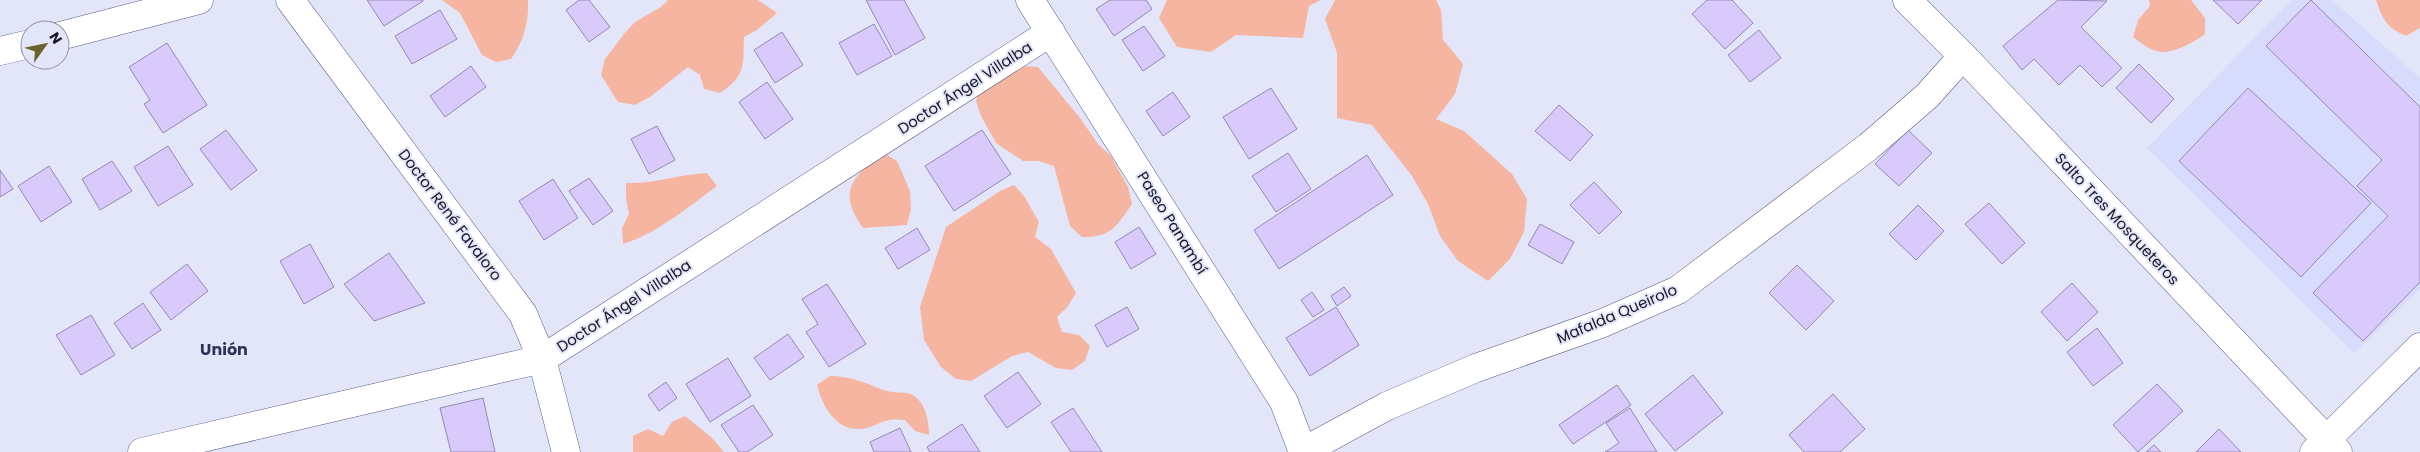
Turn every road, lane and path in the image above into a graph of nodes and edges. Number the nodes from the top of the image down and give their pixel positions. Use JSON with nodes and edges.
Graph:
{"nodes":[{"id":1,"x":199,"y":0,"type":"edge"},
{"id":2,"x":290,"y":0,"type":"edge"},
{"id":3,"x":1030,"y":0,"type":"edge"},
{"id":4,"x":1923,"y":5,"type":"edge"},
{"id":5,"x":1052,"y":32,"type":"junction"},
{"id":6,"x":70,"y":33,"type":"edge"},
{"id":7,"x":20,"y":46,"type":"edge"},
{"id":8,"x":0,"y":51,"type":"edge"},
{"id":9,"x":1963,"y":56,"type":"junction"},
{"id":10,"x":2420,"y":348,"type":"edge"},
{"id":11,"x":542,"y":359,"type":"junction"},
{"id":12,"x":2326,"y":448,"type":"edge"},
{"id":13,"x":142,"y":452,"type":"edge"},
{"id":14,"x":566,"y":452,"type":"edge"},
{"id":15,"x":1303,"y":452,"type":"edge"}],
"edges":[{"from":1,"to":6,"type":"street"},
{"from":2,"to":11,"type":"street","name":"Doctor René Favaloro"},
{"from":3,"to":5,"type":"street","name":"Paseo Panambí"},
{"from":4,"to":9,"type":"street","name":"Salto Tres Mosqueteros"},
{"from":5,"to":11,"type":"street","name":"Doctor Ángel Villalba"},
{"from":5,"to":15,"type":"street","name":"Paseo Panambí"},
{"from":7,"to":8,"type":"street"},
{"from":9,"to":12,"type":"street","name":"Salto Tres Mosqueteros"},
{"from":9,"to":15,"type":"street","name":"Mafalda Queirolo"},
{"from":10,"to":12,"type":"street"},
{"from":11,"to":13,"type":"street","name":"Doctor Ángel Villalba"},
{"from":11,"to":14,"type":"street","name":"Doctor René Favaloro"}]}
